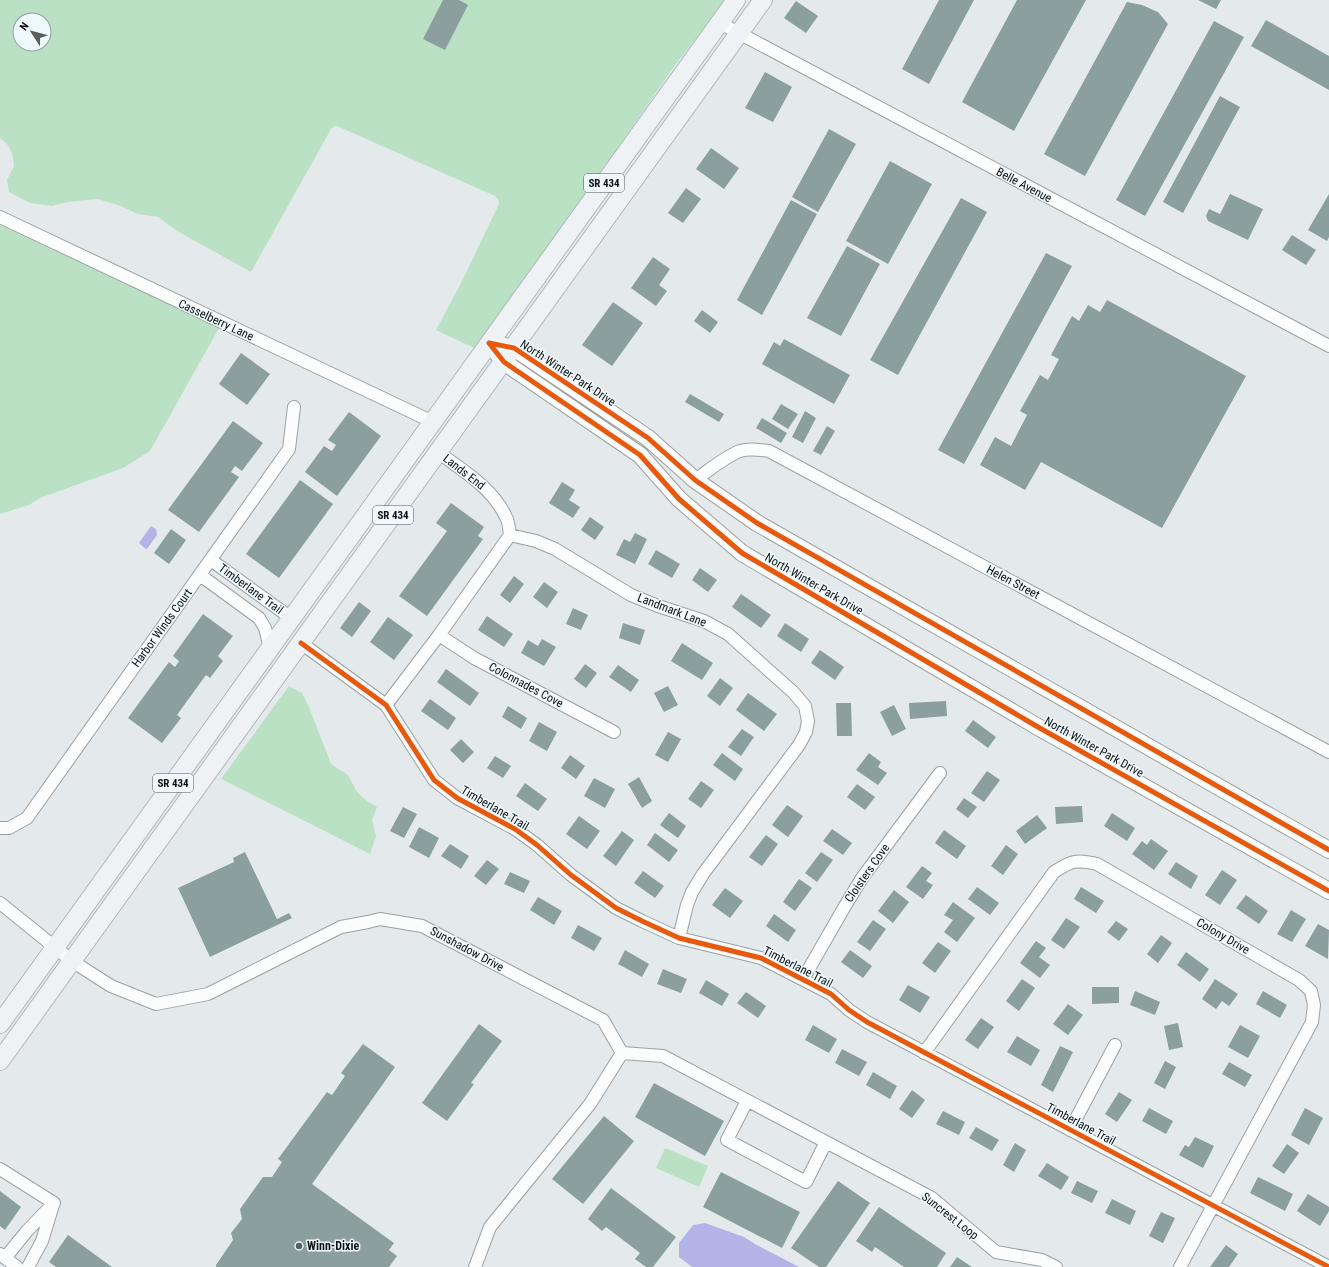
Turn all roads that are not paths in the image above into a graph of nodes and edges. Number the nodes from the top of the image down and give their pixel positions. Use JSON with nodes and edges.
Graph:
{"nodes":[{"id":1,"x":736,"y":0,"type":"edge"},
{"id":2,"x":763,"y":0,"type":"edge"},
{"id":3,"x":720,"y":23,"type":"junction"},
{"id":4,"x":739,"y":34,"type":"junction"},
{"id":5,"x":680,"y":78,"type":"junction"},
{"id":6,"x":671,"y":128,"type":"junction"},
{"id":7,"x":0,"y":217,"type":"edge"},
{"id":8,"x":489,"y":343,"type":"junction"},
{"id":9,"x":1329,"y":346,"type":"edge"},
{"id":10,"x":509,"y":355,"type":"junction"},
{"id":11,"x":294,"y":407,"type":"dead end"},
{"id":12,"x":433,"y":422,"type":"junction"},
{"id":13,"x":438,"y":452,"type":"junction"},
{"id":14,"x":695,"y":480,"type":"junction"},
{"id":15,"x":510,"y":535,"type":"junction"},
{"id":16,"x":211,"y":560,"type":"junction"},
{"id":17,"x":200,"y":575,"type":"junction"},
{"id":18,"x":246,"y":586,"type":"junction"},
{"id":19,"x":309,"y":593,"type":"junction"},
{"id":20,"x":235,"y":601,"type":"junction"},
{"id":21,"x":291,"y":618,"type":"junction"},
{"id":22,"x":439,"y":635,"type":"junction"},
{"id":23,"x":301,"y":643,"type":"junction"},
{"id":24,"x":270,"y":648,"type":"junction"},
{"id":25,"x":282,"y":668,"type":"junction"},
{"id":26,"x":386,"y":705,"type":"junction"},
{"id":27,"x":614,"y":732,"type":"dead end"},
{"id":28,"x":1329,"y":752,"type":"edge"},
{"id":29,"x":940,"y":773,"type":"dead end"},
{"id":30,"x":0,"y":828,"type":"edge"},
{"id":31,"x":1329,"y":850,"type":"edge"},
{"id":32,"x":1329,"y":891,"type":"edge"},
{"id":33,"x":0,"y":903,"type":"edge"},
{"id":34,"x":679,"y":938,"type":"junction"},
{"id":35,"x":55,"y":948,"type":"junction"},
{"id":36,"x":72,"y":961,"type":"junction"},
{"id":37,"x":803,"y":979,"type":"junction"},
{"id":38,"x":0,"y":1024,"type":"edge"},
{"id":39,"x":1115,"y":1045,"type":"dead end"},
{"id":40,"x":924,"y":1052,"type":"junction"},
{"id":41,"x":622,"y":1054,"type":"junction"},
{"id":42,"x":0,"y":1061,"type":"edge"},
{"id":43,"x":747,"y":1100,"type":"junction"},
{"id":44,"x":1070,"y":1130,"type":"junction"},
{"id":45,"x":826,"y":1142,"type":"junction"},
{"id":46,"x":0,"y":1169,"type":"edge"},
{"id":47,"x":54,"y":1203,"type":"junction"},
{"id":48,"x":1214,"y":1205,"type":"junction"},
{"id":49,"x":27,"y":1231,"type":"junction"},
{"id":50,"x":42,"y":1241,"type":"junction"},
{"id":51,"x":3,"y":1256,"type":"edge"},
{"id":52,"x":17,"y":1267,"type":"edge"},
{"id":53,"x":28,"y":1267,"type":"edge"},
{"id":54,"x":475,"y":1267,"type":"edge"},
{"id":55,"x":1056,"y":1267,"type":"edge"},
{"id":56,"x":1180,"y":1267,"type":"edge"},
{"id":57,"x":1329,"y":1267,"type":"edge"}],
"edges":[{"from":1,"to":3,"type":"main road","number":"SR 434"},
{"from":2,"to":4,"type":"main road","number":"SR 434"},
{"from":3,"to":4,"type":"street","name":"Belle Avenue"},
{"from":3,"to":5,"type":"main road","number":"SR 434"},
{"from":4,"to":6,"type":"main road","number":"SR 434"},
{"from":4,"to":9,"type":"street","name":"Belle Avenue"},
{"from":5,"to":6,"type":"main road"},
{"from":5,"to":8,"type":"main road","number":"SR 434"},
{"from":6,"to":10,"type":"main road","number":"SR 434"},
{"from":7,"to":12,"type":"street","name":"Casselberry Lane"},
{"from":8,"to":10,"type":"street","name":"North Winter Park Drive"},
{"from":8,"to":12,"type":"main road","number":"SR 434"},
{"from":10,"to":13,"type":"main road","number":"SR 434"},
{"from":10,"to":14,"type":"street","name":"North Winter Park Drive"},
{"from":10,"to":32,"type":"street","name":"North Winter Park Drive"},
{"from":11,"to":16,"type":"street","name":"Harbor Winds Court"},
{"from":12,"to":19,"type":"main road","number":"SR 434"},
{"from":13,"to":15,"type":"street","name":"Lands End"},
{"from":13,"to":23,"type":"main road","number":"SR 434"},
{"from":14,"to":28,"type":"street","name":"Helen Street"},
{"from":14,"to":31,"type":"street","name":"North Winter Park Drive"},
{"from":15,"to":22,"type":"street"},
{"from":15,"to":34,"type":"street","name":"Landmark Lane"},
{"from":16,"to":17,"type":"street","name":"Harbor Winds Court"},
{"from":16,"to":18,"type":"street","name":"Timberlane Trail"},
{"from":17,"to":20,"type":"street","name":"Timberlane Trail"},
{"from":17,"to":30,"type":"street","name":"Harbor Winds Court"},
{"from":18,"to":20,"type":"street"},
{"from":18,"to":21,"type":"street","name":"Timberlane Trail"},
{"from":19,"to":21,"type":"main road","number":"SR 434"},
{"from":19,"to":23,"type":"main road"},
{"from":20,"to":24,"type":"street","name":"Timberlane Trail"},
{"from":21,"to":24,"type":"main road","number":"SR 434"},
{"from":21,"to":25,"type":"main road"},
{"from":22,"to":26,"type":"street"},
{"from":22,"to":27,"type":"street","name":"Colonnades Cove"},
{"from":23,"to":25,"type":"main road","number":"SR 434"},
{"from":23,"to":26,"type":"street","name":"Timberlane Trail"},
{"from":24,"to":35,"type":"main road","number":"SR 434"},
{"from":25,"to":36,"type":"main road","number":"SR 434"},
{"from":26,"to":34,"type":"street","name":"Timberlane Trail"},
{"from":29,"to":37,"type":"street","name":"Cloisters Cove"},
{"from":33,"to":35,"type":"street","name":"Sunshadow Drive"},
{"from":34,"to":37,"type":"street","name":"Timberlane Trail"},
{"from":35,"to":36,"type":"street","name":"Sunshadow Drive"},
{"from":35,"to":38,"type":"main road","number":"SR 434"},
{"from":36,"to":41,"type":"street","name":"Sunshadow Drive"},
{"from":36,"to":42,"type":"main road","number":"SR 434"},
{"from":37,"to":40,"type":"street","name":"Timberlane Trail"},
{"from":39,"to":44,"type":"street"},
{"from":40,"to":44,"type":"street","name":"Timberlane Trail"},
{"from":40,"to":48,"type":"street","name":"Colony Drive"},
{"from":41,"to":43,"type":"street","name":"Suncrest Loop"},
{"from":41,"to":54,"type":"street"},
{"from":43,"to":45,"type":"street","name":"Suncrest Loop"},
{"from":43,"to":45,"type":"street"},
{"from":44,"to":48,"type":"street","name":"Timberlane Trail"},
{"from":45,"to":55,"type":"street","name":"Suncrest Loop"},
{"from":46,"to":47,"type":"street"},
{"from":47,"to":49,"type":"street"},
{"from":47,"to":50,"type":"street"},
{"from":48,"to":56,"type":"street","name":"Colony Drive"},
{"from":48,"to":57,"type":"street","name":"Timberlane Trail"},
{"from":49,"to":50,"type":"street"},
{"from":49,"to":51,"type":"street"},
{"from":50,"to":53,"type":"street"},
{"from":51,"to":52,"type":"street"}]}
